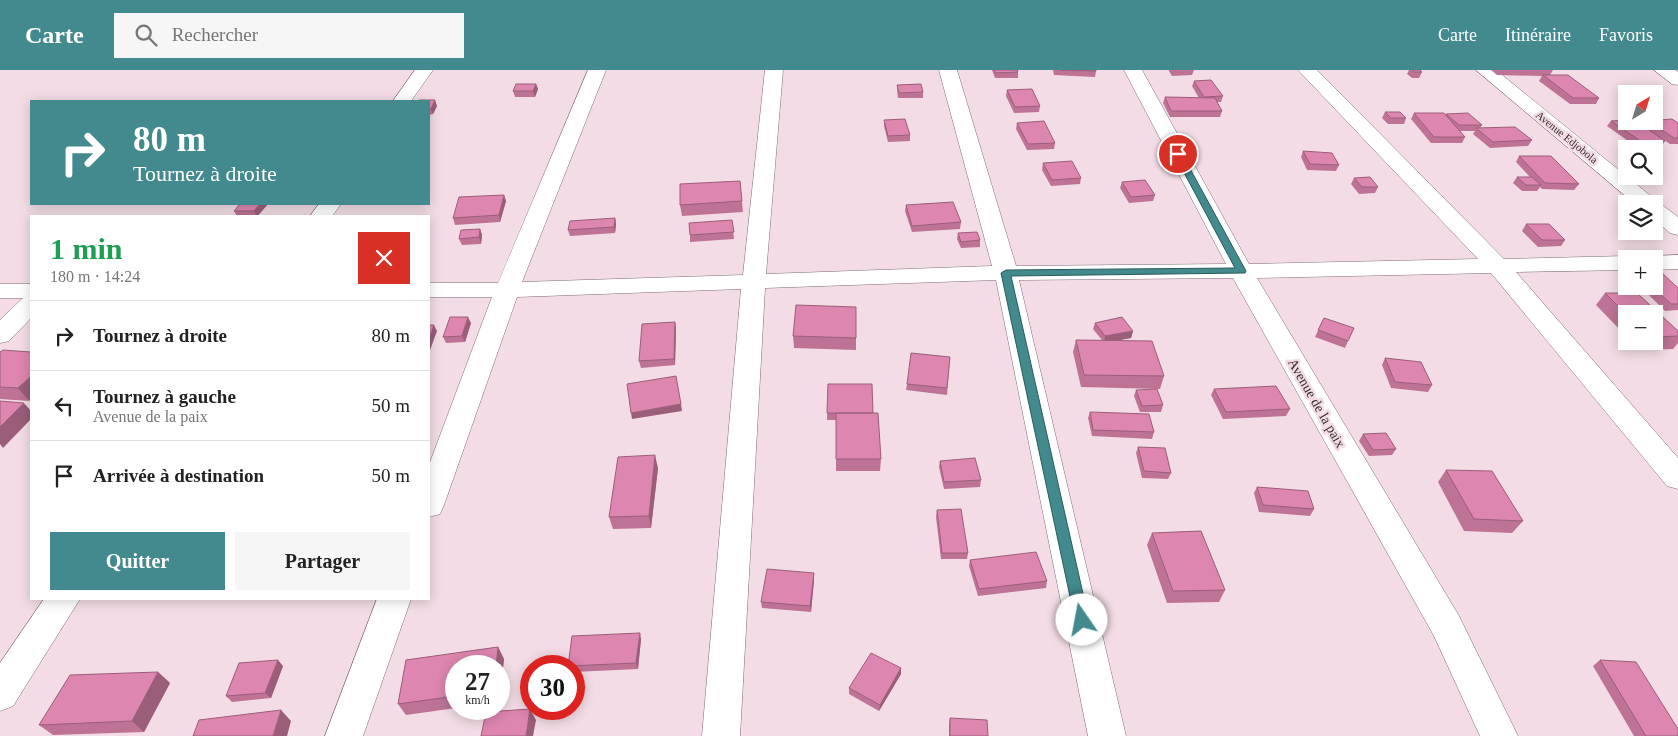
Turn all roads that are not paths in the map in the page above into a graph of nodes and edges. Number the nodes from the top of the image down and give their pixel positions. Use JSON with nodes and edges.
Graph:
{"nodes":[{"id":1,"x":424,"y":70,"type":"edge"},
{"id":2,"x":597,"y":70,"type":"edge"},
{"id":3,"x":774,"y":70,"type":"edge"},
{"id":4,"x":948,"y":70,"type":"edge"},
{"id":5,"x":1133,"y":70,"type":"edge"},
{"id":6,"x":1307,"y":70,"type":"edge"},
{"id":7,"x":1485,"y":70,"type":"edge"},
{"id":8,"x":1663,"y":70,"type":"edge"},
{"id":9,"x":1678,"y":80,"type":"edge"},
{"id":10,"x":403,"y":100,"type":"edge"},
{"id":11,"x":1637,"y":195,"type":"edge"},
{"id":12,"x":1663,"y":216,"type":"edge"},
{"id":13,"x":1678,"y":228,"type":"edge"},
{"id":14,"x":1663,"y":262,"type":"edge"},
{"id":15,"x":1678,"y":262,"type":"edge"},
{"id":16,"x":1618,"y":263,"type":"edge"},
{"id":17,"x":1497,"y":265,"type":"junction"},
{"id":18,"x":1241,"y":271,"type":"junction"},
{"id":19,"x":1006,"y":273,"type":"junction"},
{"id":20,"x":754,"y":280,"type":"junction"},
{"id":21,"x":430,"y":290,"type":"edge"},
{"id":22,"x":507,"y":290,"type":"junction"},
{"id":23,"x":0,"y":291,"type":"edge"},
{"id":24,"x":30,"y":291,"type":"edge"},
{"id":25,"x":30,"y":305,"type":"edge"},
{"id":26,"x":0,"y":335,"type":"edge"},
{"id":27,"x":1678,"y":478,"type":"edge"},
{"id":28,"x":430,"y":502,"type":"edge"},
{"id":29,"x":62,"y":600,"type":"edge"},
{"id":30,"x":394,"y":600,"type":"edge"},
{"id":31,"x":0,"y":694,"type":"edge"},
{"id":32,"x":344,"y":736,"type":"edge"},
{"id":33,"x":721,"y":736,"type":"edge"},
{"id":34,"x":1107,"y":736,"type":"edge"},
{"id":35,"x":1499,"y":736,"type":"edge"}],
"edges":[{"from":1,"to":10,"type":"street"},
{"from":2,"to":22,"type":"street"},
{"from":3,"to":20,"type":"street"},
{"from":4,"to":19,"type":"street"},
{"from":5,"to":18,"type":"street","name":"Avenue de la paix"},
{"from":6,"to":17,"type":"street"},
{"from":7,"to":11,"type":"street","name":"Avenue Edjobola"},
{"from":8,"to":9,"type":"street"},
{"from":12,"to":13,"type":"street"},
{"from":14,"to":15,"type":"street"},
{"from":16,"to":17,"type":"street"},
{"from":17,"to":18,"type":"street"},
{"from":17,"to":27,"type":"street"},
{"from":18,"to":19,"type":"street"},
{"from":18,"to":35,"type":"street","name":"Avenue de la paix"},
{"from":19,"to":20,"type":"street"},
{"from":19,"to":34,"type":"street"},
{"from":20,"to":22,"type":"street"},
{"from":20,"to":33,"type":"street"},
{"from":21,"to":22,"type":"street"},
{"from":22,"to":28,"type":"street"},
{"from":23,"to":24,"type":"street"},
{"from":25,"to":26,"type":"street"},
{"from":29,"to":31,"type":"street"},
{"from":30,"to":32,"type":"street"}]}
